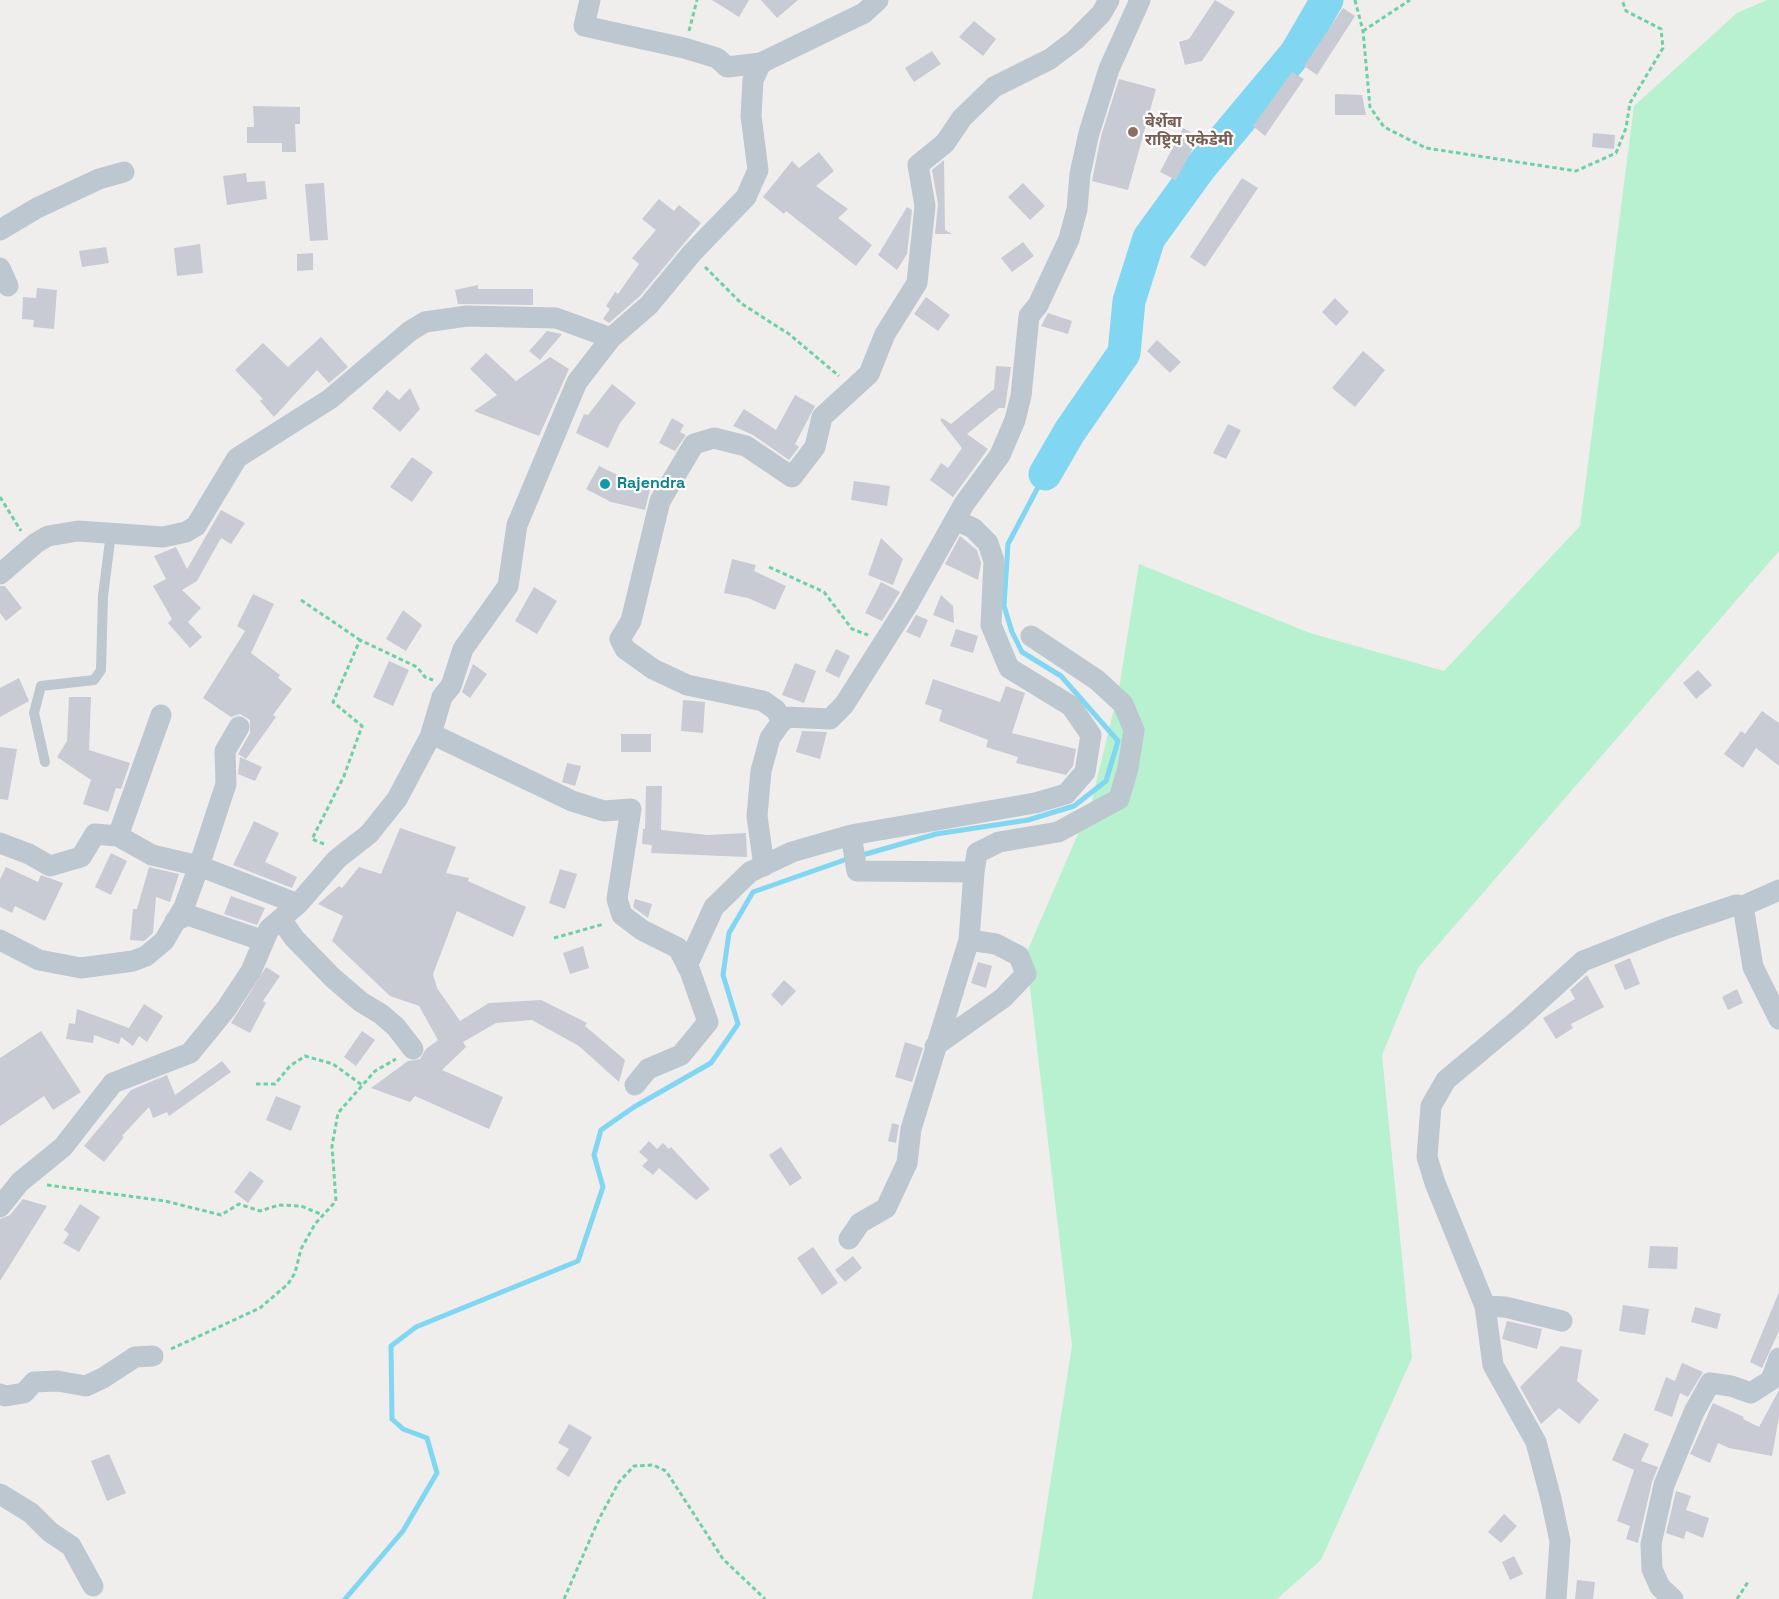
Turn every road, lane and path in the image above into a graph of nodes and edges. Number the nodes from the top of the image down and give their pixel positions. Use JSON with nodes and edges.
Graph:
{"nodes":[{"id":1,"x":590,"y":0,"type":"edge"},
{"id":2,"x":697,"y":0,"type":"edge"},
{"id":3,"x":878,"y":0,"type":"edge"},
{"id":4,"x":1109,"y":0,"type":"edge"},
{"id":5,"x":1140,"y":0,"type":"edge"},
{"id":6,"x":1355,"y":0,"type":"edge"},
{"id":7,"x":1410,"y":0,"type":"edge"},
{"id":8,"x":1622,"y":0,"type":"edge"},
{"id":9,"x":1363,"y":31,"type":"junction"},
{"id":10,"x":684,"y":48,"type":"junction"},
{"id":11,"x":761,"y":63,"type":"junction"},
{"id":12,"x":124,"y":172,"type":"dead end"},
{"id":13,"x":0,"y":230,"type":"edge"},
{"id":14,"x":692,"y":253,"type":"junction"},
{"id":15,"x":611,"y":338,"type":"junction"},
{"id":16,"x":852,"y":389,"type":"junction"},
{"id":17,"x":0,"y":497,"type":"edge"},
{"id":18,"x":955,"y":520,"type":"junction"},
{"id":19,"x":111,"y":533,"type":"junction"},
{"id":20,"x":36,"y":543,"type":"junction"},
{"id":21,"x":769,"y":567,"type":"dead end"},
{"id":22,"x":0,"y":574,"type":"edge"},
{"id":23,"x":301,"y":600,"type":"dead end"},
{"id":24,"x":1031,"y":636,"type":"dead end"},
{"id":25,"x":360,"y":640,"type":"junction"},
{"id":26,"x":883,"y":641,"type":"junction"},
{"id":27,"x":452,"y":686,"type":"junction"},
{"id":28,"x":161,"y":715,"type":"dead end"},
{"id":29,"x":782,"y":722,"type":"junction"},
{"id":30,"x":239,"y":727,"type":"dead end"},
{"id":31,"x":430,"y":737,"type":"junction"},
{"id":32,"x":45,"y":762,"type":"dead end"},
{"id":33,"x":851,"y":835,"type":"junction"},
{"id":34,"x":118,"y":836,"type":"junction"},
{"id":35,"x":0,"y":843,"type":"edge"},
{"id":36,"x":337,"y":859,"type":"junction"},
{"id":37,"x":199,"y":866,"type":"junction"},
{"id":38,"x":764,"y":866,"type":"junction"},
{"id":39,"x":974,"y":872,"type":"junction"},
{"id":40,"x":1779,"y":890,"type":"edge"},
{"id":41,"x":298,"y":904,"type":"junction"},
{"id":42,"x":1743,"y":906,"type":"junction"},
{"id":43,"x":622,"y":915,"type":"junction"},
{"id":44,"x":281,"y":919,"type":"junction"},
{"id":45,"x":175,"y":921,"type":"junction"},
{"id":46,"x":554,"y":938,"type":"dead end"},
{"id":47,"x":0,"y":940,"type":"edge"},
{"id":48,"x":969,"y":940,"type":"junction"},
{"id":49,"x":264,"y":941,"type":"junction"},
{"id":50,"x":687,"y":966,"type":"junction"},
{"id":51,"x":1779,"y":1019,"type":"edge"},
{"id":52,"x":934,"y":1046,"type":"junction"},
{"id":53,"x":413,"y":1050,"type":"joint"},
{"id":54,"x":256,"y":1084,"type":"dead end"},
{"id":55,"x":362,"y":1085,"type":"junction"},
{"id":56,"x":634,"y":1085,"type":"dead end"},
{"id":57,"x":20,"y":1182,"type":"junction"},
{"id":58,"x":0,"y":1207,"type":"edge"},
{"id":59,"x":324,"y":1215,"type":"junction"},
{"id":60,"x":849,"y":1239,"type":"dead end"},
{"id":61,"x":1485,"y":1306,"type":"junction"},
{"id":62,"x":1562,"y":1321,"type":"dead end"},
{"id":63,"x":153,"y":1356,"type":"joint"},
{"id":64,"x":1779,"y":1358,"type":"edge"},
{"id":65,"x":0,"y":1394,"type":"edge"},
{"id":66,"x":0,"y":1494,"type":"edge"},
{"id":67,"x":1748,"y":1582,"type":"dead end"},
{"id":68,"x":93,"y":1586,"type":"dead end"},
{"id":69,"x":564,"y":1599,"type":"edge"},
{"id":70,"x":765,"y":1599,"type":"edge"},
{"id":71,"x":1556,"y":1599,"type":"edge"},
{"id":72,"x":1673,"y":1599,"type":"edge"},
{"id":73,"x":1737,"y":1599,"type":"edge"}],
"edges":[{"from":1,"to":10,"type":"street"},
{"from":2,"to":10,"type":"path"},
{"from":3,"to":11,"type":"street"},
{"from":4,"to":16,"type":"street"},
{"from":5,"to":18,"type":"street"},
{"from":6,"to":9,"type":"path"},
{"from":7,"to":9,"type":"path"},
{"from":8,"to":9,"type":"path"},
{"from":10,"to":11,"type":"street"},
{"from":11,"to":14,"type":"street"},
{"from":12,"to":13,"type":"street"},
{"from":14,"to":15,"type":"street"},
{"from":14,"to":16,"type":"path"},
{"from":15,"to":19,"type":"street"},
{"from":15,"to":27,"type":"street"},
{"from":16,"to":29,"type":"street"},
{"from":17,"to":20,"type":"path"},
{"from":18,"to":26,"type":"street"},
{"from":18,"to":33,"type":"street"},
{"from":19,"to":20,"type":"street"},
{"from":19,"to":32,"type":"lane"},
{"from":20,"to":22,"type":"street"},
{"from":21,"to":26,"type":"path"},
{"from":23,"to":25,"type":"path"},
{"from":24,"to":39,"type":"street"},
{"from":25,"to":27,"type":"path"},
{"from":25,"to":36,"type":"path"},
{"from":26,"to":29,"type":"street"},
{"from":27,"to":31,"type":"street"},
{"from":28,"to":34,"type":"street"},
{"from":29,"to":38,"type":"street"},
{"from":30,"to":37,"type":"street"},
{"from":31,"to":36,"type":"street"},
{"from":31,"to":43,"type":"street"},
{"from":33,"to":38,"type":"street"},
{"from":33,"to":39,"type":"street"},
{"from":34,"to":35,"type":"street"},
{"from":34,"to":37,"type":"street"},
{"from":36,"to":41,"type":"street"},
{"from":37,"to":41,"type":"street"},
{"from":37,"to":45,"type":"street"},
{"from":38,"to":50,"type":"street"},
{"from":39,"to":48,"type":"street"},
{"from":40,"to":42,"type":"street"},
{"from":41,"to":44,"type":"street"},
{"from":42,"to":51,"type":"street"},
{"from":42,"to":61,"type":"street"},
{"from":43,"to":46,"type":"path"},
{"from":43,"to":50,"type":"street"},
{"from":44,"to":49,"type":"street"},
{"from":44,"to":53,"type":"street"},
{"from":45,"to":47,"type":"street"},
{"from":45,"to":49,"type":"street"},
{"from":48,"to":52,"type":"street"},
{"from":48,"to":52,"type":"street"},
{"from":49,"to":57,"type":"street"},
{"from":50,"to":56,"type":"street"},
{"from":52,"to":60,"type":"street"},
{"from":53,"to":55,"type":"path"},
{"from":54,"to":55,"type":"path"},
{"from":55,"to":59,"type":"path"},
{"from":57,"to":58,"type":"street"},
{"from":57,"to":59,"type":"path"},
{"from":59,"to":63,"type":"path"},
{"from":61,"to":62,"type":"street"},
{"from":61,"to":71,"type":"street"},
{"from":63,"to":65,"type":"street"},
{"from":64,"to":72,"type":"street"},
{"from":66,"to":68,"type":"street"},
{"from":67,"to":73,"type":"path"},
{"from":69,"to":70,"type":"path"}]}
